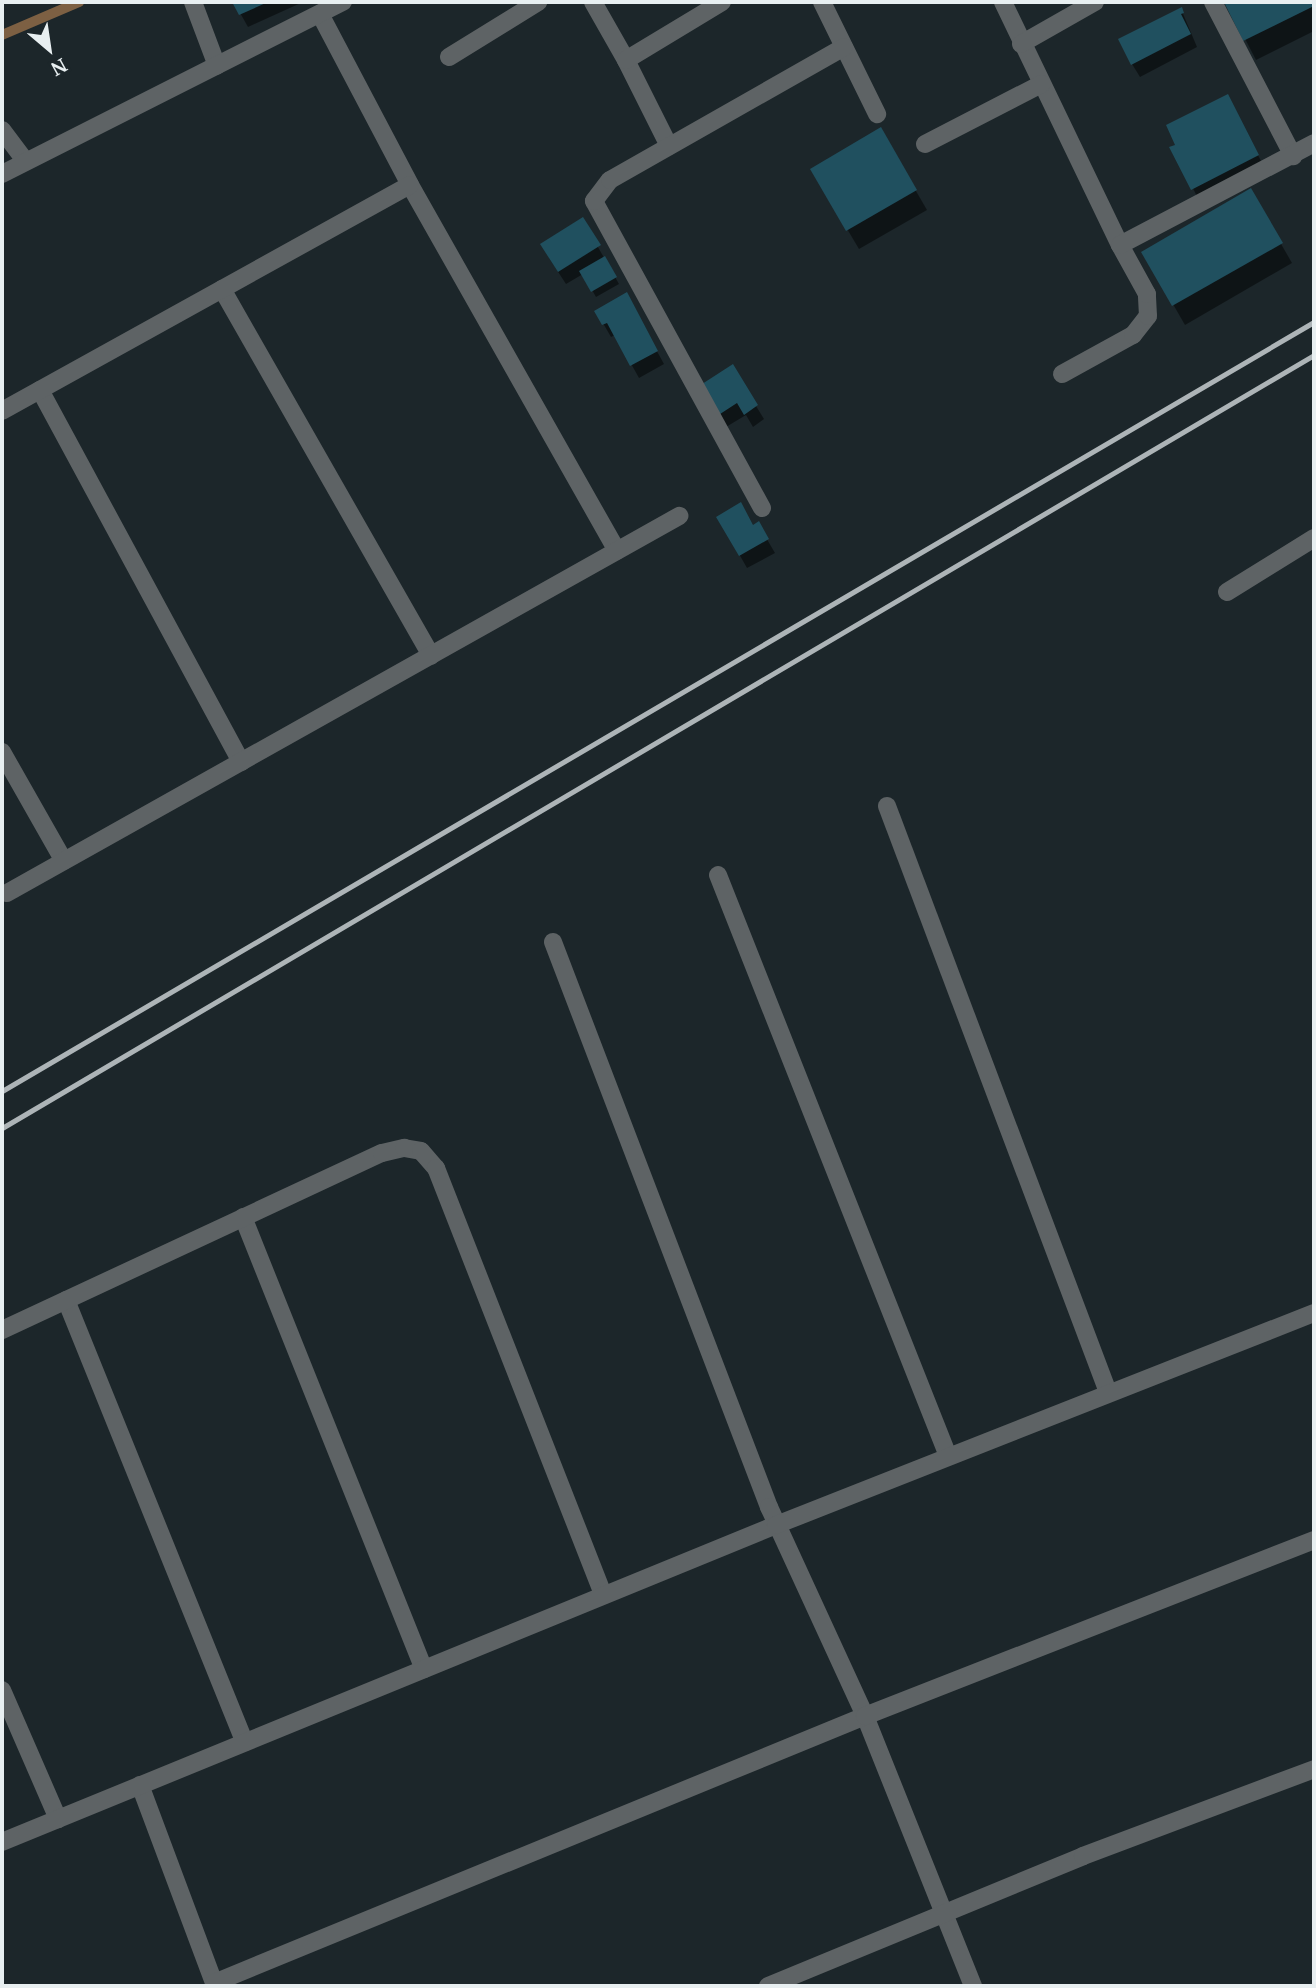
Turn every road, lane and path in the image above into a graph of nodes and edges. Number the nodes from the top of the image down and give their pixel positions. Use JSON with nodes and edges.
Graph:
{"nodes":[{"id":1,"x":192,"y":2,"type":"edge"},
{"id":2,"x":343,"y":2,"type":"edge"},
{"id":3,"x":538,"y":2,"type":"edge"},
{"id":4,"x":593,"y":2,"type":"edge"},
{"id":5,"x":722,"y":2,"type":"edge"},
{"id":6,"x":822,"y":2,"type":"edge"},
{"id":7,"x":1003,"y":2,"type":"edge"},
{"id":8,"x":1095,"y":2,"type":"edge"},
{"id":9,"x":1213,"y":2,"type":"edge"},
{"id":10,"x":320,"y":14,"type":"junction"},
{"id":11,"x":1021,"y":44,"type":"junction"},
{"id":12,"x":844,"y":47,"type":"junction"},
{"id":13,"x":449,"y":57,"type":"dead end"},
{"id":14,"x":625,"y":60,"type":"junction"},
{"id":15,"x":217,"y":66,"type":"junction"},
{"id":16,"x":1041,"y":84,"type":"junction"},
{"id":17,"x":877,"y":114,"type":"dead end"},
{"id":18,"x":2,"y":130,"type":"edge"},
{"id":19,"x":1314,"y":143,"type":"edge"},
{"id":20,"x":925,"y":144,"type":"dead end"},
{"id":21,"x":669,"y":146,"type":"junction"},
{"id":22,"x":1293,"y":156,"type":"junction"},
{"id":23,"x":25,"y":161,"type":"junction"},
{"id":24,"x":2,"y":174,"type":"edge"},
{"id":25,"x":410,"y":185,"type":"junction"},
{"id":26,"x":1120,"y":245,"type":"junction"},
{"id":27,"x":222,"y":289,"type":"junction"},
{"id":28,"x":1062,"y":374,"type":"dead end"},
{"id":29,"x":40,"y":390,"type":"junction"},
{"id":30,"x":2,"y":411,"type":"edge"},
{"id":31,"x":762,"y":508,"type":"dead end"},
{"id":32,"x":679,"y":516,"type":"dead end"},
{"id":33,"x":1314,"y":538,"type":"edge"},
{"id":34,"x":617,"y":551,"type":"junction"},
{"id":35,"x":1227,"y":592,"type":"dead end"},
{"id":36,"x":431,"y":656,"type":"junction"},
{"id":37,"x":2,"y":752,"type":"edge"},
{"id":38,"x":241,"y":762,"type":"junction"},
{"id":39,"x":887,"y":806,"type":"dead end"},
{"id":40,"x":64,"y":861,"type":"junction"},
{"id":41,"x":718,"y":875,"type":"dead end"},
{"id":42,"x":7,"y":893,"type":"dead end"},
{"id":43,"x":553,"y":942,"type":"dead end"},
{"id":44,"x":243,"y":1217,"type":"junction"},
{"id":45,"x":66,"y":1300,"type":"junction"},
{"id":46,"x":1314,"y":1313,"type":"edge"},
{"id":47,"x":2,"y":1330,"type":"edge"},
{"id":48,"x":1108,"y":1392,"type":"junction"},
{"id":49,"x":948,"y":1456,"type":"junction"},
{"id":50,"x":776,"y":1525,"type":"junction"},
{"id":51,"x":1314,"y":1539,"type":"edge"},
{"id":52,"x":603,"y":1595,"type":"junction"},
{"id":53,"x":424,"y":1669,"type":"junction"},
{"id":54,"x":2,"y":1690,"type":"edge"},
{"id":55,"x":865,"y":1716,"type":"junction"},
{"id":56,"x":245,"y":1742,"type":"junction"},
{"id":57,"x":1314,"y":1769,"type":"edge"},
{"id":58,"x":140,"y":1786,"type":"junction"},
{"id":59,"x":58,"y":1819,"type":"junction"},
{"id":60,"x":2,"y":1842,"type":"edge"},
{"id":61,"x":946,"y":1913,"type":"junction"},
{"id":62,"x":215,"y":1985,"type":"edge"},
{"id":63,"x":768,"y":1986,"type":"edge"},
{"id":64,"x":973,"y":1986,"type":"edge"}],
"edges":[{"from":1,"to":15,"type":"street"},
{"from":2,"to":10,"type":"street"},
{"from":3,"to":13,"type":"street"},
{"from":4,"to":14,"type":"street"},
{"from":5,"to":14,"type":"street"},
{"from":6,"to":12,"type":"street"},
{"from":7,"to":11,"type":"street"},
{"from":8,"to":11,"type":"street"},
{"from":9,"to":22,"type":"street"},
{"from":10,"to":15,"type":"street"},
{"from":10,"to":25,"type":"street"},
{"from":11,"to":16,"type":"street"},
{"from":12,"to":17,"type":"street"},
{"from":12,"to":21,"type":"street"},
{"from":14,"to":21,"type":"street"},
{"from":15,"to":23,"type":"street"},
{"from":16,"to":20,"type":"street"},
{"from":16,"to":26,"type":"street"},
{"from":18,"to":23,"type":"street"},
{"from":19,"to":22,"type":"street"},
{"from":21,"to":31,"type":"street"},
{"from":22,"to":26,"type":"street"},
{"from":23,"to":24,"type":"street"},
{"from":25,"to":27,"type":"street"},
{"from":25,"to":34,"type":"street"},
{"from":26,"to":28,"type":"street"},
{"from":27,"to":29,"type":"street"},
{"from":27,"to":36,"type":"street"},
{"from":29,"to":30,"type":"street"},
{"from":29,"to":38,"type":"street"},
{"from":32,"to":34,"type":"street"},
{"from":33,"to":35,"type":"street"},
{"from":34,"to":36,"type":"street"},
{"from":36,"to":38,"type":"street"},
{"from":37,"to":40,"type":"street"},
{"from":38,"to":40,"type":"street"},
{"from":39,"to":48,"type":"street"},
{"from":40,"to":42,"type":"street"},
{"from":41,"to":49,"type":"street"},
{"from":43,"to":50,"type":"street"},
{"from":44,"to":45,"type":"street"},
{"from":44,"to":52,"type":"street"},
{"from":44,"to":53,"type":"street"},
{"from":45,"to":47,"type":"street"},
{"from":45,"to":56,"type":"street"},
{"from":46,"to":48,"type":"street"},
{"from":48,"to":49,"type":"street"},
{"from":49,"to":50,"type":"street"},
{"from":50,"to":52,"type":"street"},
{"from":50,"to":55,"type":"street"},
{"from":51,"to":55,"type":"street"},
{"from":52,"to":53,"type":"street"},
{"from":53,"to":56,"type":"street"},
{"from":54,"to":59,"type":"street"},
{"from":55,"to":61,"type":"street"},
{"from":55,"to":62,"type":"street"},
{"from":56,"to":58,"type":"street"},
{"from":57,"to":61,"type":"street"},
{"from":58,"to":59,"type":"street"},
{"from":58,"to":62,"type":"street"},
{"from":59,"to":60,"type":"street"},
{"from":61,"to":63,"type":"street"},
{"from":61,"to":64,"type":"street"}]}
